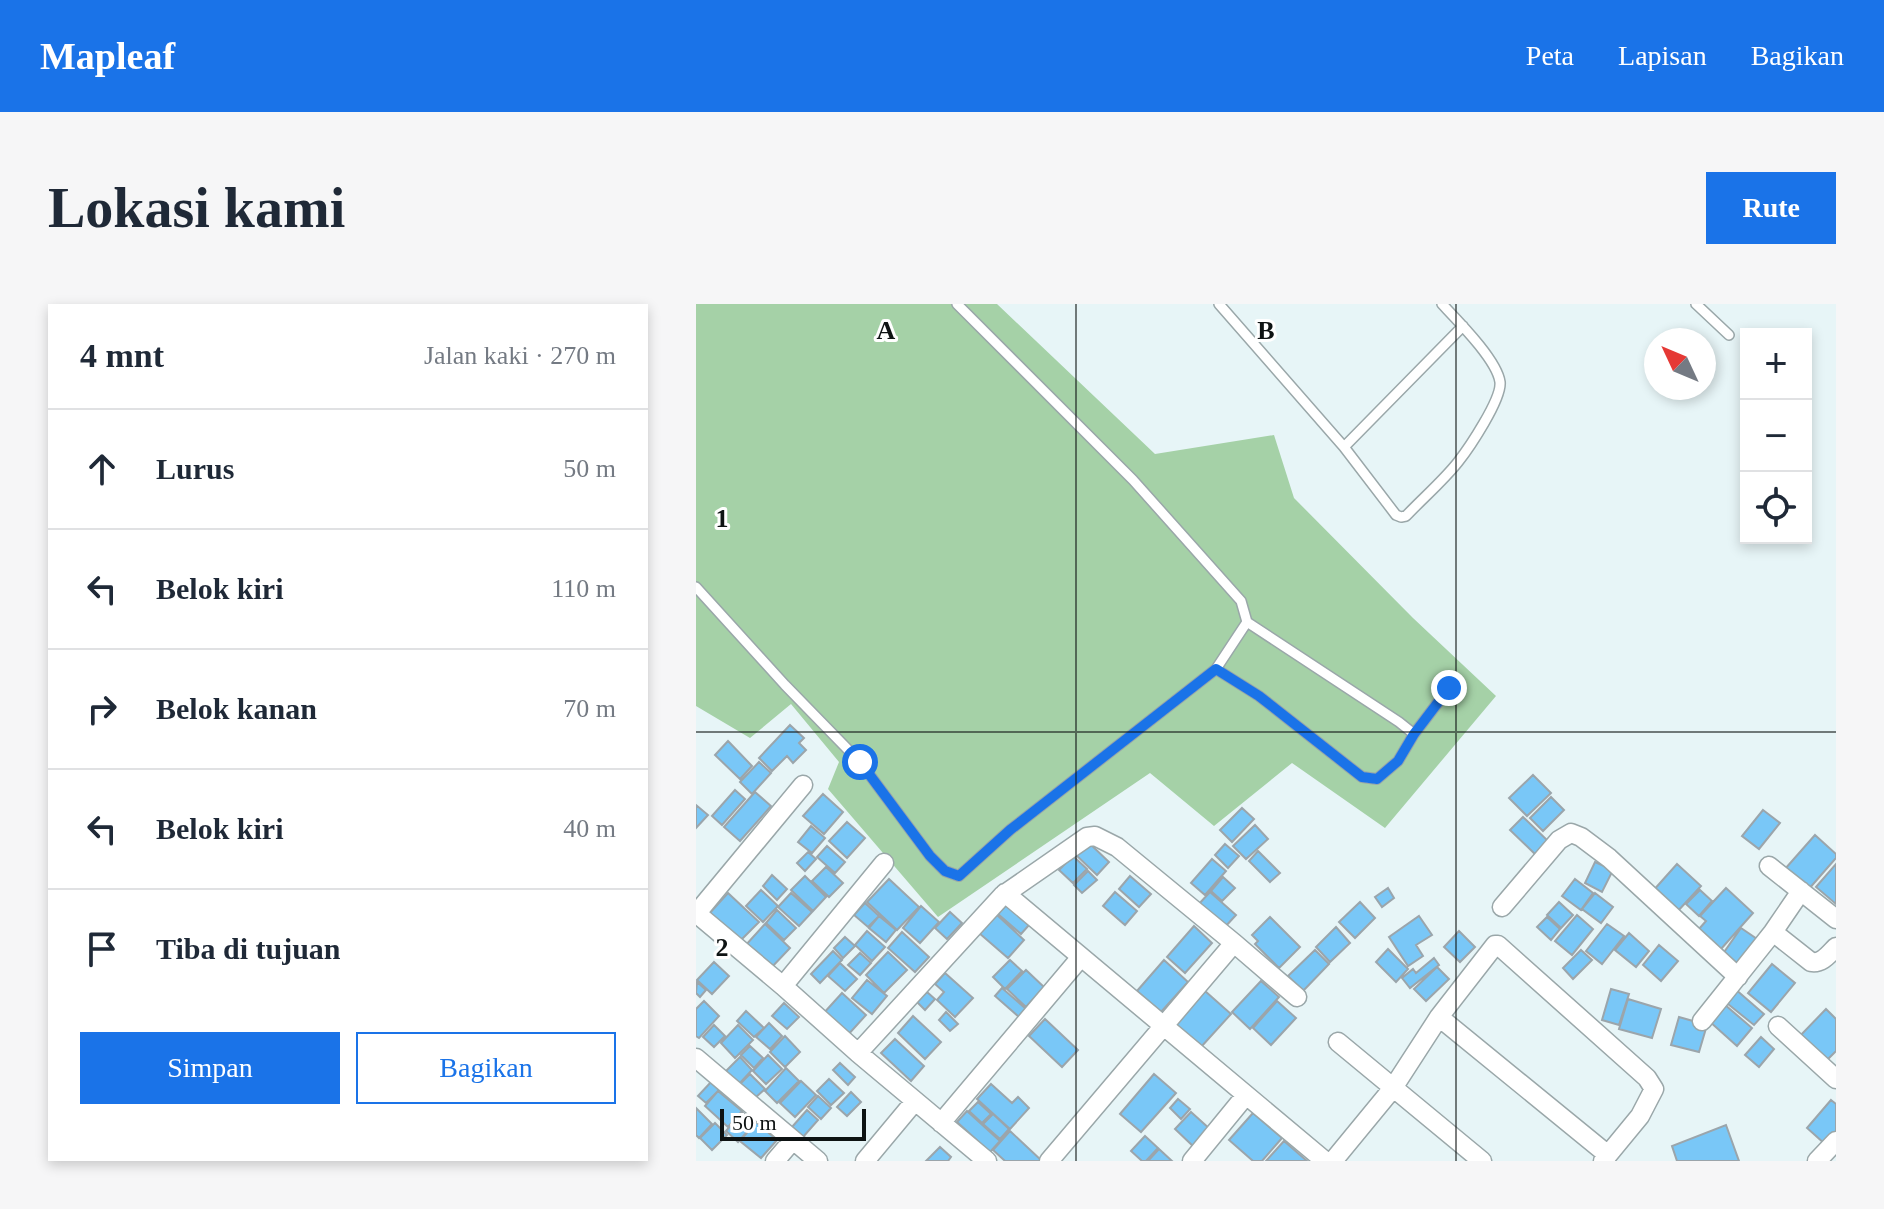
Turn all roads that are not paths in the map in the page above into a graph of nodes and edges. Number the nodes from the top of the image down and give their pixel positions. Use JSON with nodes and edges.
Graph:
{"nodes":[{"id":1,"x":957,"y":304,"type":"edge"},
{"id":2,"x":1219,"y":304,"type":"edge"},
{"id":3,"x":1442,"y":304,"type":"edge"},
{"id":4,"x":1696,"y":304,"type":"edge"},
{"id":5,"x":1463,"y":326,"type":"junction"},
{"id":6,"x":1729,"y":335,"type":"dead end"},
{"id":7,"x":1344,"y":447,"type":"junction"},
{"id":8,"x":696,"y":587,"type":"edge"},
{"id":9,"x":1247,"y":622,"type":"junction"},
{"id":10,"x":1216,"y":669,"type":"junction"},
{"id":11,"x":1449,"y":688,"type":"dead end"},
{"id":12,"x":1414,"y":734,"type":"junction"},
{"id":13,"x":803,"y":785,"type":"dead end"},
{"id":14,"x":884,"y":863,"type":"dead end"},
{"id":15,"x":1769,"y":866,"type":"dead end"},
{"id":16,"x":1801,"y":891,"type":"junction"},
{"id":17,"x":1005,"y":893,"type":"junction"},
{"id":18,"x":1502,"y":907,"type":"dead end"},
{"id":19,"x":696,"y":913,"type":"edge"},
{"id":20,"x":1836,"y":919,"type":"edge"},
{"id":21,"x":1773,"y":932,"type":"junction"},
{"id":22,"x":1234,"y":943,"type":"junction"},
{"id":23,"x":1836,"y":947,"type":"edge"},
{"id":24,"x":1081,"y":957,"type":"junction"},
{"id":25,"x":1738,"y":977,"type":"junction"},
{"id":26,"x":783,"y":986,"type":"junction"},
{"id":27,"x":1297,"y":997,"type":"dead end"},
{"id":28,"x":1439,"y":1017,"type":"junction"},
{"id":29,"x":1702,"y":1021,"type":"dead end"},
{"id":30,"x":1778,"y":1026,"type":"dead end"},
{"id":31,"x":1164,"y":1027,"type":"junction"},
{"id":32,"x":1338,"y":1042,"type":"dead end"},
{"id":33,"x":858,"y":1053,"type":"junction"},
{"id":34,"x":702,"y":1063,"type":"edge"},
{"id":35,"x":1836,"y":1079,"type":"edge"},
{"id":36,"x":696,"y":1084,"type":"edge"},
{"id":37,"x":1393,"y":1088,"type":"junction"},
{"id":38,"x":1246,"y":1095,"type":"junction"},
{"id":39,"x":915,"y":1101,"type":"junction"},
{"id":40,"x":941,"y":1123,"type":"junction"},
{"id":41,"x":793,"y":1140,"type":"junction"},
{"id":42,"x":1836,"y":1141,"type":"edge"},
{"id":43,"x":1606,"y":1158,"type":"edge"},
{"id":44,"x":775,"y":1161,"type":"edge"},
{"id":45,"x":818,"y":1161,"type":"edge"},
{"id":46,"x":865,"y":1161,"type":"edge"},
{"id":47,"x":987,"y":1161,"type":"edge"},
{"id":48,"x":1049,"y":1161,"type":"edge"},
{"id":49,"x":1192,"y":1161,"type":"edge"},
{"id":50,"x":1325,"y":1161,"type":"edge"},
{"id":51,"x":1333,"y":1161,"type":"edge"},
{"id":52,"x":1482,"y":1161,"type":"edge"},
{"id":53,"x":1817,"y":1161,"type":"edge"}],
"edges":[{"from":1,"to":9,"type":"lane"},
{"from":2,"to":7,"type":"lane"},
{"from":3,"to":5,"type":"lane"},
{"from":4,"to":6,"type":"lane"},
{"from":5,"to":7,"type":"lane"},
{"from":5,"to":7,"type":"lane"},
{"from":8,"to":10,"type":"lane"},
{"from":9,"to":10,"type":"lane"},
{"from":9,"to":12,"type":"lane"},
{"from":10,"to":12,"type":"lane"},
{"from":11,"to":12,"type":"lane"},
{"from":13,"to":19,"type":"street"},
{"from":14,"to":26,"type":"street"},
{"from":15,"to":16,"type":"street"},
{"from":16,"to":20,"type":"street"},
{"from":16,"to":21,"type":"street"},
{"from":17,"to":22,"type":"street"},
{"from":17,"to":24,"type":"street"},
{"from":17,"to":33,"type":"street"},
{"from":18,"to":25,"type":"street"},
{"from":19,"to":26,"type":"street"},
{"from":21,"to":23,"type":"street"},
{"from":21,"to":25,"type":"street"},
{"from":22,"to":27,"type":"street"},
{"from":22,"to":31,"type":"street"},
{"from":24,"to":31,"type":"street"},
{"from":24,"to":40,"type":"street"},
{"from":25,"to":29,"type":"street"},
{"from":26,"to":33,"type":"street"},
{"from":28,"to":37,"type":"street"},
{"from":28,"to":43,"type":"street"},
{"from":28,"to":43,"type":"street"},
{"from":30,"to":35,"type":"street"},
{"from":31,"to":38,"type":"street"},
{"from":31,"to":48,"type":"street"},
{"from":32,"to":37,"type":"street"},
{"from":33,"to":39,"type":"street"},
{"from":34,"to":36,"type":"street"},
{"from":34,"to":41,"type":"street"},
{"from":37,"to":51,"type":"street"},
{"from":37,"to":52,"type":"street"},
{"from":38,"to":49,"type":"street"},
{"from":38,"to":50,"type":"street"},
{"from":39,"to":40,"type":"street"},
{"from":39,"to":46,"type":"street"},
{"from":40,"to":47,"type":"street"},
{"from":41,"to":44,"type":"street"},
{"from":41,"to":45,"type":"street"},
{"from":42,"to":53,"type":"street"}]}
